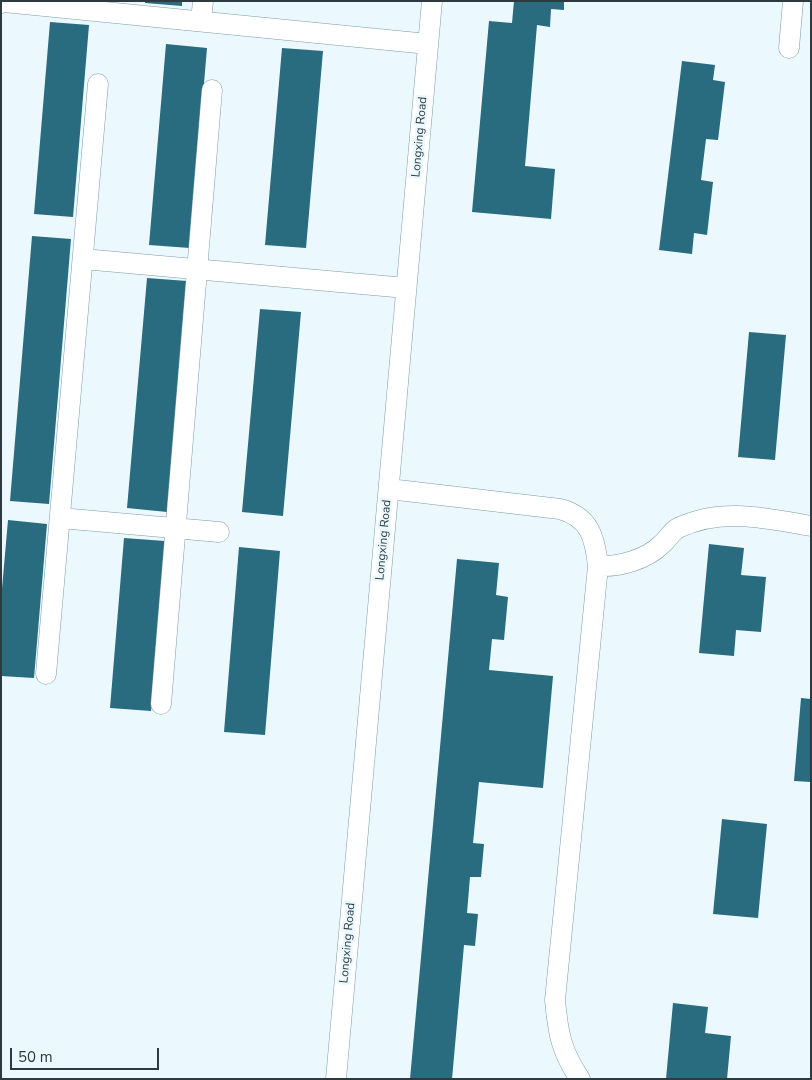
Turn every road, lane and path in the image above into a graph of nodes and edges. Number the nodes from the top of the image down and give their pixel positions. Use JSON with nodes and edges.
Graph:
{"nodes":[{"id":1,"x":203,"y":1,"type":"edge"},
{"id":2,"x":432,"y":1,"type":"edge"},
{"id":3,"x":792,"y":1,"type":"edge"},
{"id":4,"x":1,"y":3,"type":"edge"},
{"id":5,"x":201,"y":21,"type":"junction"},
{"id":6,"x":428,"y":44,"type":"junction"},
{"id":7,"x":789,"y":48,"type":"dead end"},
{"id":8,"x":98,"y":84,"type":"dead end"},
{"id":9,"x":212,"y":90,"type":"dead end"},
{"id":10,"x":83,"y":259,"type":"junction"},
{"id":11,"x":197,"y":270,"type":"junction"},
{"id":12,"x":406,"y":288,"type":"junction"},
{"id":13,"x":388,"y":488,"type":"junction"},
{"id":14,"x":60,"y":518,"type":"junction"},
{"id":15,"x":811,"y":526,"type":"edge"},
{"id":16,"x":176,"y":528,"type":"junction"},
{"id":17,"x":219,"y":532,"type":"dead end"},
{"id":18,"x":598,"y":566,"type":"junction"},
{"id":19,"x":46,"y":674,"type":"dead end"},
{"id":20,"x":161,"y":704,"type":"dead end"},
{"id":21,"x":336,"y":1079,"type":"edge"},
{"id":22,"x":580,"y":1079,"type":"edge"}],
"edges":[{"from":1,"to":5,"type":"street"},
{"from":2,"to":6,"type":"street","name":"Longxing Road"},
{"from":3,"to":7,"type":"street"},
{"from":4,"to":5,"type":"street"},
{"from":5,"to":6,"type":"street"},
{"from":6,"to":12,"type":"street","name":"Longxing Road"},
{"from":8,"to":10,"type":"street"},
{"from":9,"to":11,"type":"street"},
{"from":10,"to":11,"type":"street"},
{"from":10,"to":14,"type":"street"},
{"from":11,"to":12,"type":"street"},
{"from":11,"to":16,"type":"street"},
{"from":12,"to":13,"type":"street","name":"Longxing Road"},
{"from":13,"to":18,"type":"street"},
{"from":13,"to":21,"type":"street","name":"Longxing Road"},
{"from":14,"to":16,"type":"street"},
{"from":14,"to":19,"type":"street"},
{"from":15,"to":18,"type":"street"},
{"from":16,"to":17,"type":"street"},
{"from":16,"to":20,"type":"street"},
{"from":18,"to":22,"type":"street"}]}
